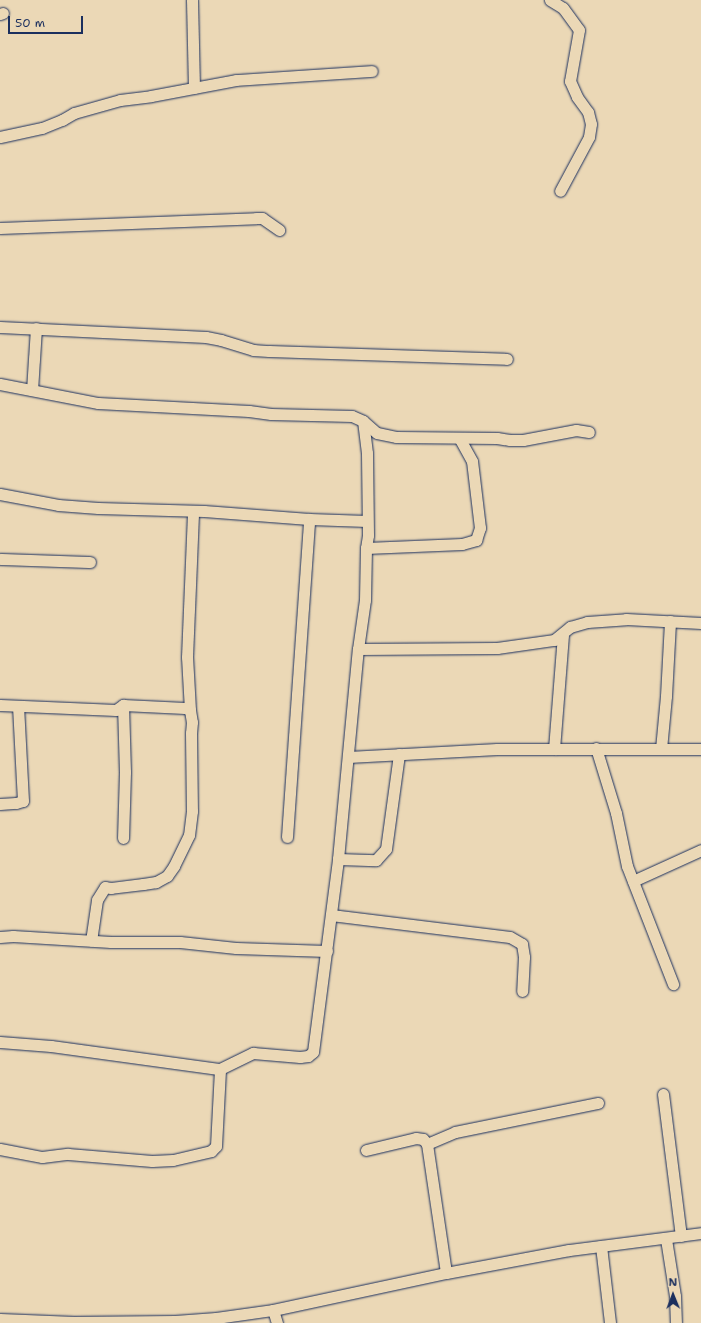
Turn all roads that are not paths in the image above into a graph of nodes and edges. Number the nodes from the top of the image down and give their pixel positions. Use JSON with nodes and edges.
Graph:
{"nodes":[{"id":1,"x":192,"y":0,"type":"edge"},
{"id":2,"x":550,"y":0,"type":"edge"},
{"id":3,"x":372,"y":71,"type":"dead end"},
{"id":4,"x":194,"y":88,"type":"junction"},
{"id":5,"x":0,"y":137,"type":"edge"},
{"id":6,"x":560,"y":191,"type":"dead end"},
{"id":7,"x":0,"y":228,"type":"edge"},
{"id":8,"x":279,"y":230,"type":"dead end"},
{"id":9,"x":0,"y":327,"type":"edge"},
{"id":10,"x":36,"y":328,"type":"junction"},
{"id":11,"x":507,"y":359,"type":"dead end"},
{"id":12,"x":0,"y":384,"type":"edge"},
{"id":13,"x":32,"y":390,"type":"junction"},
{"id":14,"x":362,"y":421,"type":"junction"},
{"id":15,"x":589,"y":432,"type":"dead end"},
{"id":16,"x":460,"y":438,"type":"junction"},
{"id":17,"x":0,"y":494,"type":"edge"},
{"id":18,"x":193,"y":511,"type":"junction"},
{"id":19,"x":309,"y":519,"type":"junction"},
{"id":20,"x":367,"y":521,"type":"junction"},
{"id":21,"x":366,"y":548,"type":"junction"},
{"id":22,"x":0,"y":559,"type":"edge"},
{"id":23,"x":90,"y":562,"type":"dead end"},
{"id":24,"x":670,"y":621,"type":"junction"},
{"id":25,"x":701,"y":623,"type":"edge"},
{"id":26,"x":563,"y":634,"type":"junction"},
{"id":27,"x":358,"y":649,"type":"junction"},
{"id":28,"x":0,"y":705,"type":"edge"},
{"id":29,"x":123,"y":705,"type":"junction"},
{"id":30,"x":18,"y":706,"type":"junction"},
{"id":31,"x":190,"y":710,"type":"junction"},
{"id":32,"x":596,"y":748,"type":"junction"},
{"id":33,"x":554,"y":749,"type":"junction"},
{"id":34,"x":661,"y":749,"type":"junction"},
{"id":35,"x":701,"y":749,"type":"edge"},
{"id":36,"x":399,"y":754,"type":"junction"},
{"id":37,"x":348,"y":757,"type":"junction"},
{"id":38,"x":0,"y":804,"type":"edge"},
{"id":39,"x":287,"y":837,"type":"dead end"},
{"id":40,"x":123,"y":838,"type":"dead end"},
{"id":41,"x":701,"y":850,"type":"edge"},
{"id":42,"x":338,"y":859,"type":"junction"},
{"id":43,"x":633,"y":881,"type":"junction"},
{"id":44,"x":331,"y":915,"type":"junction"},
{"id":45,"x":0,"y":937,"type":"edge"},
{"id":46,"x":92,"y":941,"type":"junction"},
{"id":47,"x":327,"y":951,"type":"junction"},
{"id":48,"x":673,"y":984,"type":"dead end"},
{"id":49,"x":522,"y":991,"type":"dead end"},
{"id":50,"x":0,"y":1042,"type":"edge"},
{"id":51,"x":220,"y":1069,"type":"junction"},
{"id":52,"x":663,"y":1094,"type":"dead end"},
{"id":53,"x":598,"y":1103,"type":"dead end"},
{"id":54,"x":427,"y":1144,"type":"junction"},
{"id":55,"x":0,"y":1149,"type":"edge"},
{"id":56,"x":366,"y":1150,"type":"dead end"},
{"id":57,"x":701,"y":1233,"type":"edge"},
{"id":58,"x":681,"y":1236,"type":"junction"},
{"id":59,"x":666,"y":1239,"type":"junction"},
{"id":60,"x":601,"y":1246,"type":"junction"},
{"id":61,"x":446,"y":1274,"type":"junction"},
{"id":62,"x":274,"y":1310,"type":"junction"},
{"id":63,"x":0,"y":1319,"type":"edge"},
{"id":64,"x":175,"y":1322,"type":"edge"},
{"id":65,"x":74,"y":1323,"type":"edge"},
{"id":66,"x":277,"y":1323,"type":"edge"},
{"id":67,"x":610,"y":1323,"type":"edge"},
{"id":68,"x":676,"y":1323,"type":"edge"}],
"edges":[{"from":1,"to":4,"type":"street"},
{"from":2,"to":6,"type":"street"},
{"from":3,"to":4,"type":"street"},
{"from":4,"to":5,"type":"street"},
{"from":7,"to":8,"type":"street"},
{"from":9,"to":10,"type":"street"},
{"from":10,"to":11,"type":"street"},
{"from":10,"to":13,"type":"street"},
{"from":12,"to":13,"type":"street"},
{"from":13,"to":14,"type":"street"},
{"from":14,"to":16,"type":"street"},
{"from":14,"to":20,"type":"street"},
{"from":15,"to":16,"type":"street"},
{"from":16,"to":21,"type":"street"},
{"from":17,"to":18,"type":"street"},
{"from":18,"to":19,"type":"street"},
{"from":18,"to":31,"type":"street"},
{"from":19,"to":20,"type":"street"},
{"from":19,"to":39,"type":"street"},
{"from":20,"to":21,"type":"street"},
{"from":21,"to":27,"type":"street"},
{"from":22,"to":23,"type":"street"},
{"from":24,"to":25,"type":"street"},
{"from":24,"to":26,"type":"street"},
{"from":24,"to":34,"type":"street"},
{"from":26,"to":27,"type":"street"},
{"from":26,"to":33,"type":"street"},
{"from":27,"to":37,"type":"street"},
{"from":28,"to":30,"type":"street"},
{"from":29,"to":30,"type":"street"},
{"from":29,"to":31,"type":"street"},
{"from":29,"to":40,"type":"street"},
{"from":30,"to":38,"type":"street"},
{"from":31,"to":46,"type":"street"},
{"from":32,"to":33,"type":"street"},
{"from":32,"to":34,"type":"street"},
{"from":32,"to":43,"type":"street"},
{"from":33,"to":36,"type":"street"},
{"from":34,"to":35,"type":"street"},
{"from":36,"to":37,"type":"street"},
{"from":36,"to":42,"type":"street"},
{"from":37,"to":42,"type":"street"},
{"from":41,"to":43,"type":"street"},
{"from":42,"to":44,"type":"street"},
{"from":43,"to":48,"type":"street"},
{"from":44,"to":47,"type":"street"},
{"from":44,"to":49,"type":"street"},
{"from":45,"to":46,"type":"street"},
{"from":46,"to":47,"type":"street"},
{"from":47,"to":51,"type":"street"},
{"from":50,"to":51,"type":"street"},
{"from":51,"to":55,"type":"street"},
{"from":52,"to":58,"type":"street"},
{"from":53,"to":54,"type":"street"},
{"from":54,"to":56,"type":"street"},
{"from":54,"to":61,"type":"street"},
{"from":57,"to":58,"type":"street"},
{"from":58,"to":59,"type":"street"},
{"from":59,"to":60,"type":"street"},
{"from":59,"to":68,"type":"street"},
{"from":60,"to":61,"type":"street"},
{"from":60,"to":67,"type":"street"},
{"from":61,"to":62,"type":"street"},
{"from":62,"to":64,"type":"street"},
{"from":62,"to":66,"type":"street"},
{"from":63,"to":65,"type":"street"},
{"from":64,"to":65,"type":"street"}]}
